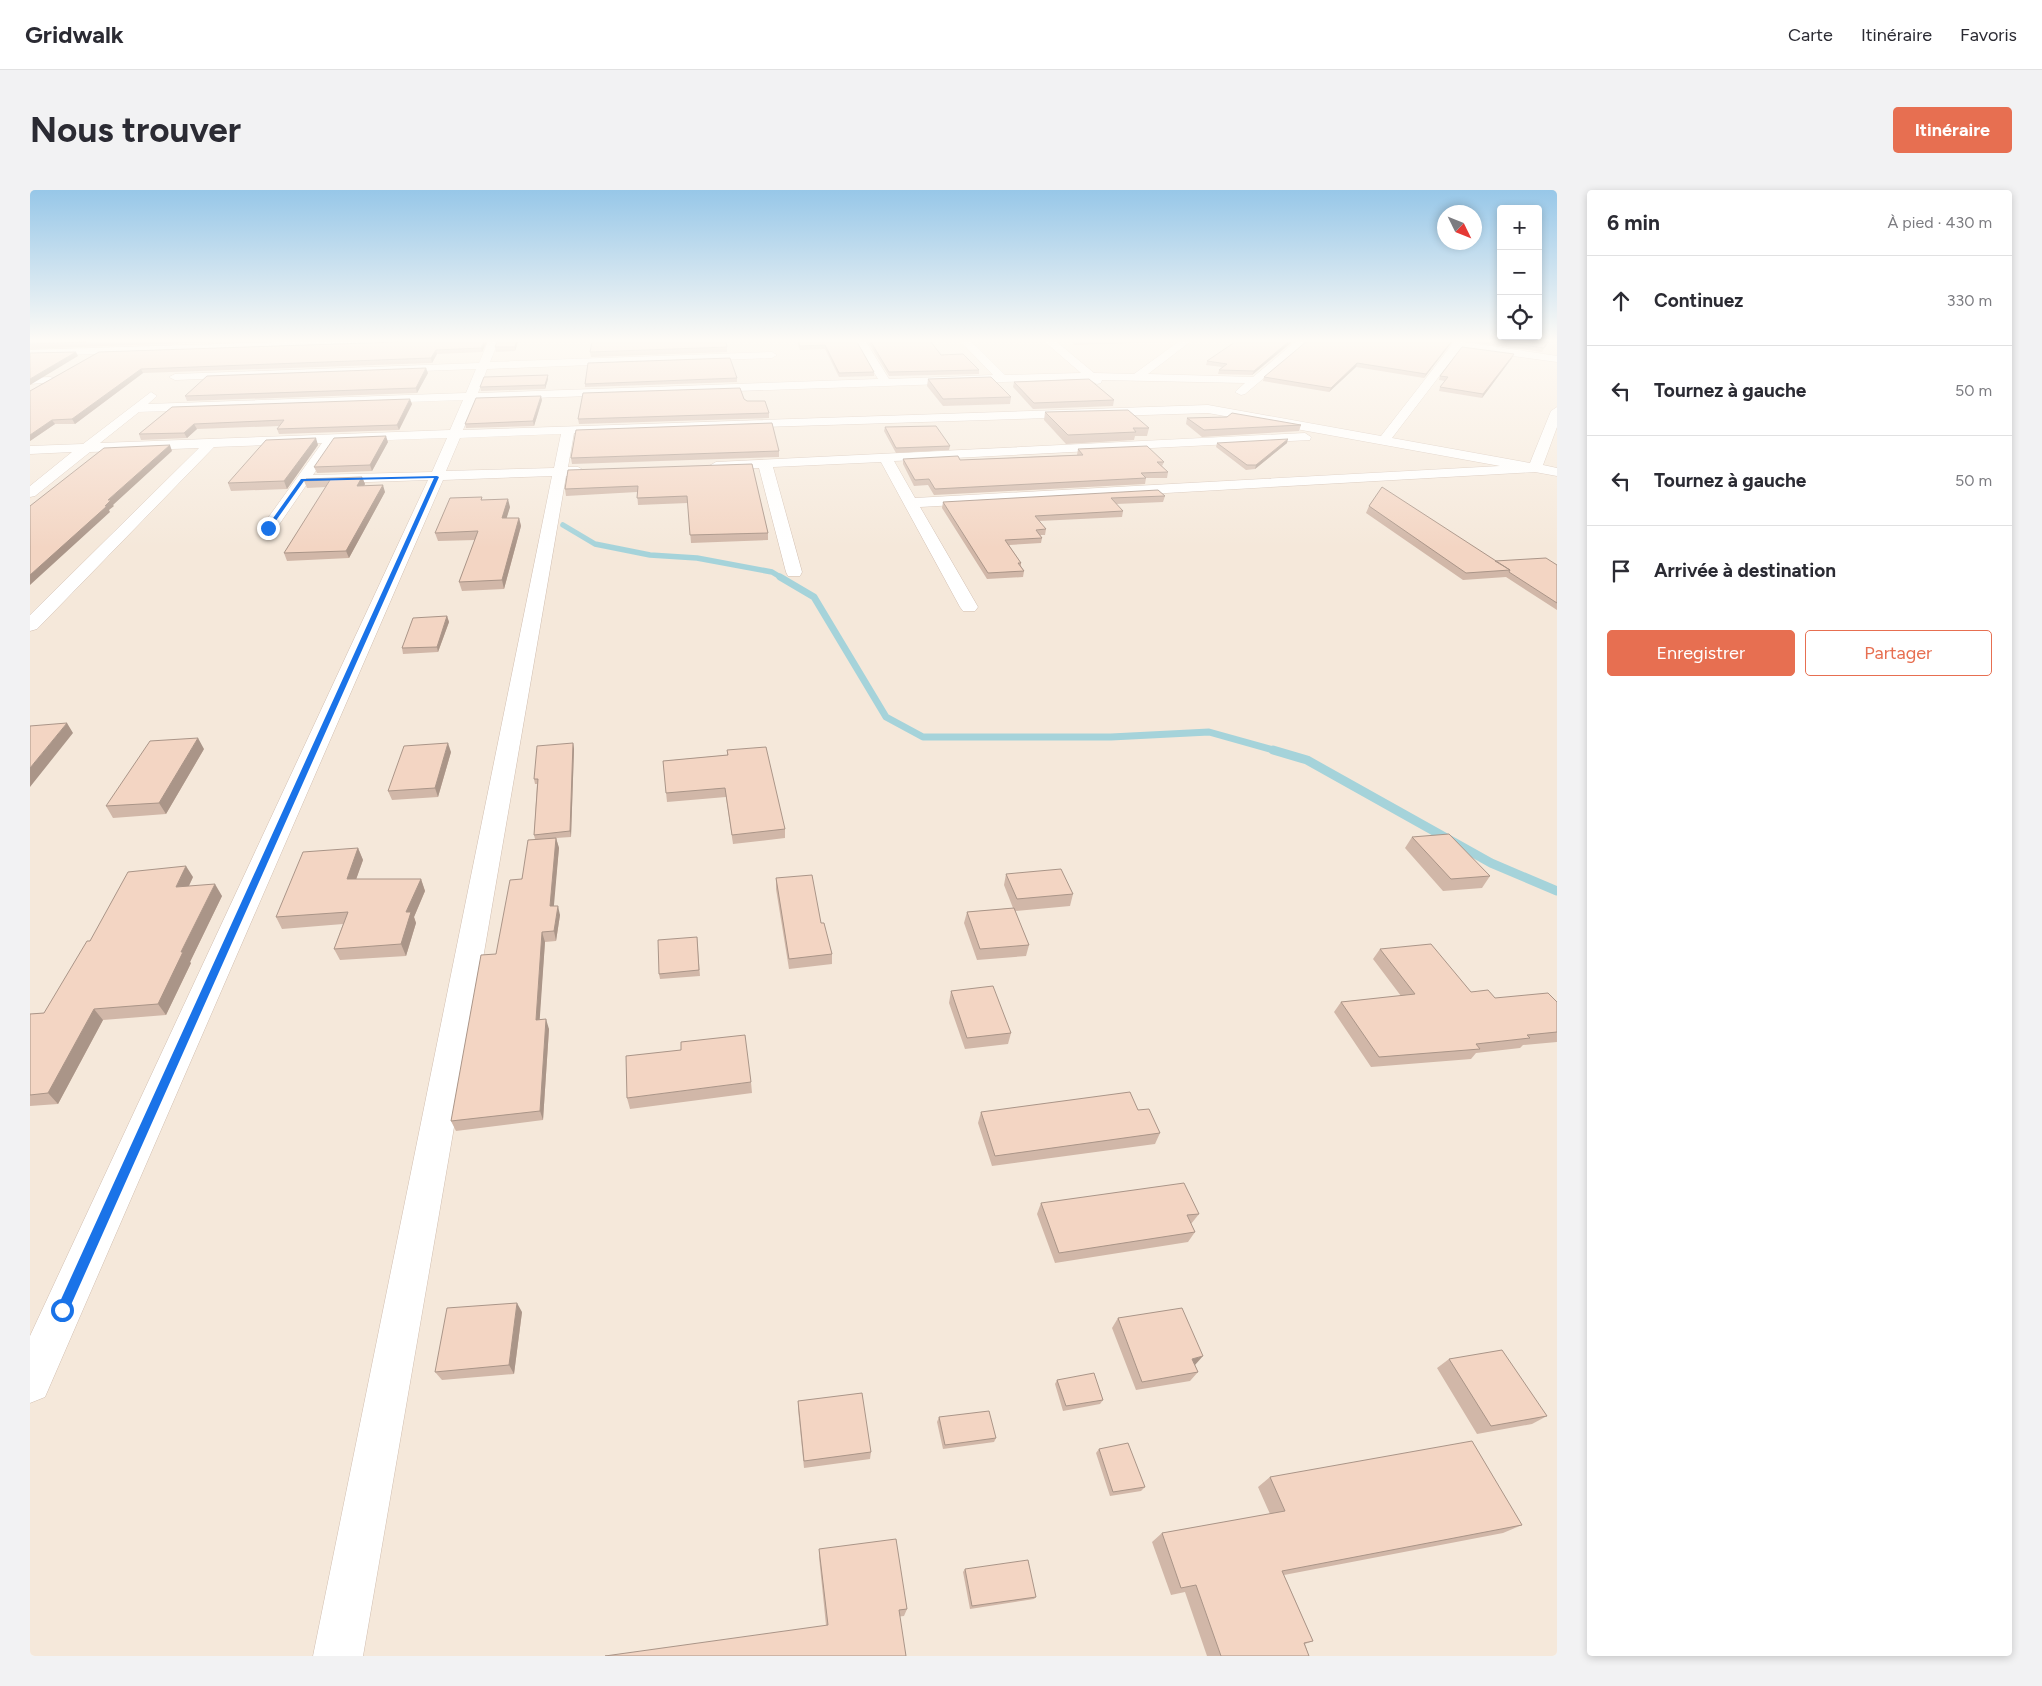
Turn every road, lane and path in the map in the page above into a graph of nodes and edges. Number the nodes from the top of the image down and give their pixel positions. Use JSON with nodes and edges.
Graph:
{"nodes":[{"id":1,"x":135,"y":410,"type":"edge"},
{"id":2,"x":465,"y":410,"type":"edge"},
{"id":3,"x":1156,"y":410,"type":"edge"},
{"id":4,"x":1216,"y":410,"type":"edge"},
{"id":5,"x":1407,"y":410,"type":"edge"},
{"id":6,"x":1557,"y":410,"type":"edge"},
{"id":7,"x":1135,"y":411,"type":"junction"},
{"id":8,"x":1219,"y":411,"type":"joint"},
{"id":9,"x":794,"y":417,"type":"junction"},
{"id":10,"x":1148,"y":423,"type":"dead end"},
{"id":11,"x":568,"y":430,"type":"junction"},
{"id":12,"x":455,"y":434,"type":"junction"},
{"id":13,"x":1161,"y":434,"type":"dead end"},
{"id":14,"x":1347,"y":434,"type":"junction"},
{"id":15,"x":332,"y":438,"type":"junction"},
{"id":16,"x":1383,"y":442,"type":"junction"},
{"id":17,"x":211,"y":443,"type":"junction"},
{"id":18,"x":1174,"y":445,"type":"junction"},
{"id":19,"x":90,"y":447,"type":"junction"},
{"id":20,"x":30,"y":450,"type":"edge"},
{"id":21,"x":1189,"y":457,"type":"dead end"},
{"id":22,"x":886,"y":459,"type":"junction"},
{"id":23,"x":811,"y":462,"type":"junction"},
{"id":24,"x":765,"y":464,"type":"junction"},
{"id":25,"x":706,"y":466,"type":"edge"},
{"id":26,"x":1535,"y":468,"type":"junction"},
{"id":27,"x":575,"y":471,"type":"junction"},
{"id":28,"x":1557,"y":472,"type":"edge"},
{"id":29,"x":1211,"y":474,"type":"dead end"},
{"id":30,"x":437,"y":477,"type":"junction"},
{"id":31,"x":303,"y":480,"type":"junction"},
{"id":32,"x":1226,"y":485,"type":"junction"},
{"id":33,"x":30,"y":494,"type":"edge"},
{"id":34,"x":911,"y":503,"type":"junction"},
{"id":35,"x":268,"y":528,"type":"dead end"},
{"id":36,"x":794,"y":572,"type":"dead end"},
{"id":37,"x":969,"y":607,"type":"dead end"},
{"id":38,"x":30,"y":624,"type":"edge"},
{"id":39,"x":30,"y":1382,"type":"edge"},
{"id":40,"x":338,"y":1656,"type":"edge"}],
"edges":[{"from":1,"to":19,"type":"street"},
{"from":2,"to":12,"type":"street"},
{"from":3,"to":7,"type":"street"},
{"from":4,"to":8,"type":"street"},
{"from":5,"to":16,"type":"street"},
{"from":6,"to":26,"type":"street"},
{"from":7,"to":9,"type":"street"},
{"from":7,"to":10,"type":"street"},
{"from":8,"to":14,"type":"street"},
{"from":9,"to":11,"type":"street"},
{"from":9,"to":23,"type":"street"},
{"from":11,"to":12,"type":"street"},
{"from":11,"to":27,"type":"street"},
{"from":12,"to":15,"type":"street"},
{"from":12,"to":30,"type":"street"},
{"from":13,"to":18,"type":"street"},
{"from":14,"to":16,"type":"street"},
{"from":14,"to":18,"type":"street"},
{"from":15,"to":17,"type":"street"},
{"from":15,"to":31,"type":"street"},
{"from":16,"to":26,"type":"street"},
{"from":17,"to":19,"type":"street"},
{"from":17,"to":38,"type":"street"},
{"from":18,"to":21,"type":"street"},
{"from":18,"to":22,"type":"street"},
{"from":19,"to":20,"type":"street"},
{"from":19,"to":33,"type":"street"},
{"from":22,"to":23,"type":"street"},
{"from":22,"to":34,"type":"street"},
{"from":23,"to":24,"type":"street"},
{"from":24,"to":25,"type":"street"},
{"from":24,"to":36,"type":"street"},
{"from":26,"to":28,"type":"street"},
{"from":26,"to":32,"type":"street"},
{"from":27,"to":30,"type":"street"},
{"from":27,"to":40,"type":"street"},
{"from":29,"to":32,"type":"street"},
{"from":30,"to":31,"type":"street"},
{"from":30,"to":39,"type":"street"},
{"from":31,"to":35,"type":"street"},
{"from":32,"to":34,"type":"street"},
{"from":34,"to":37,"type":"street"}]}
